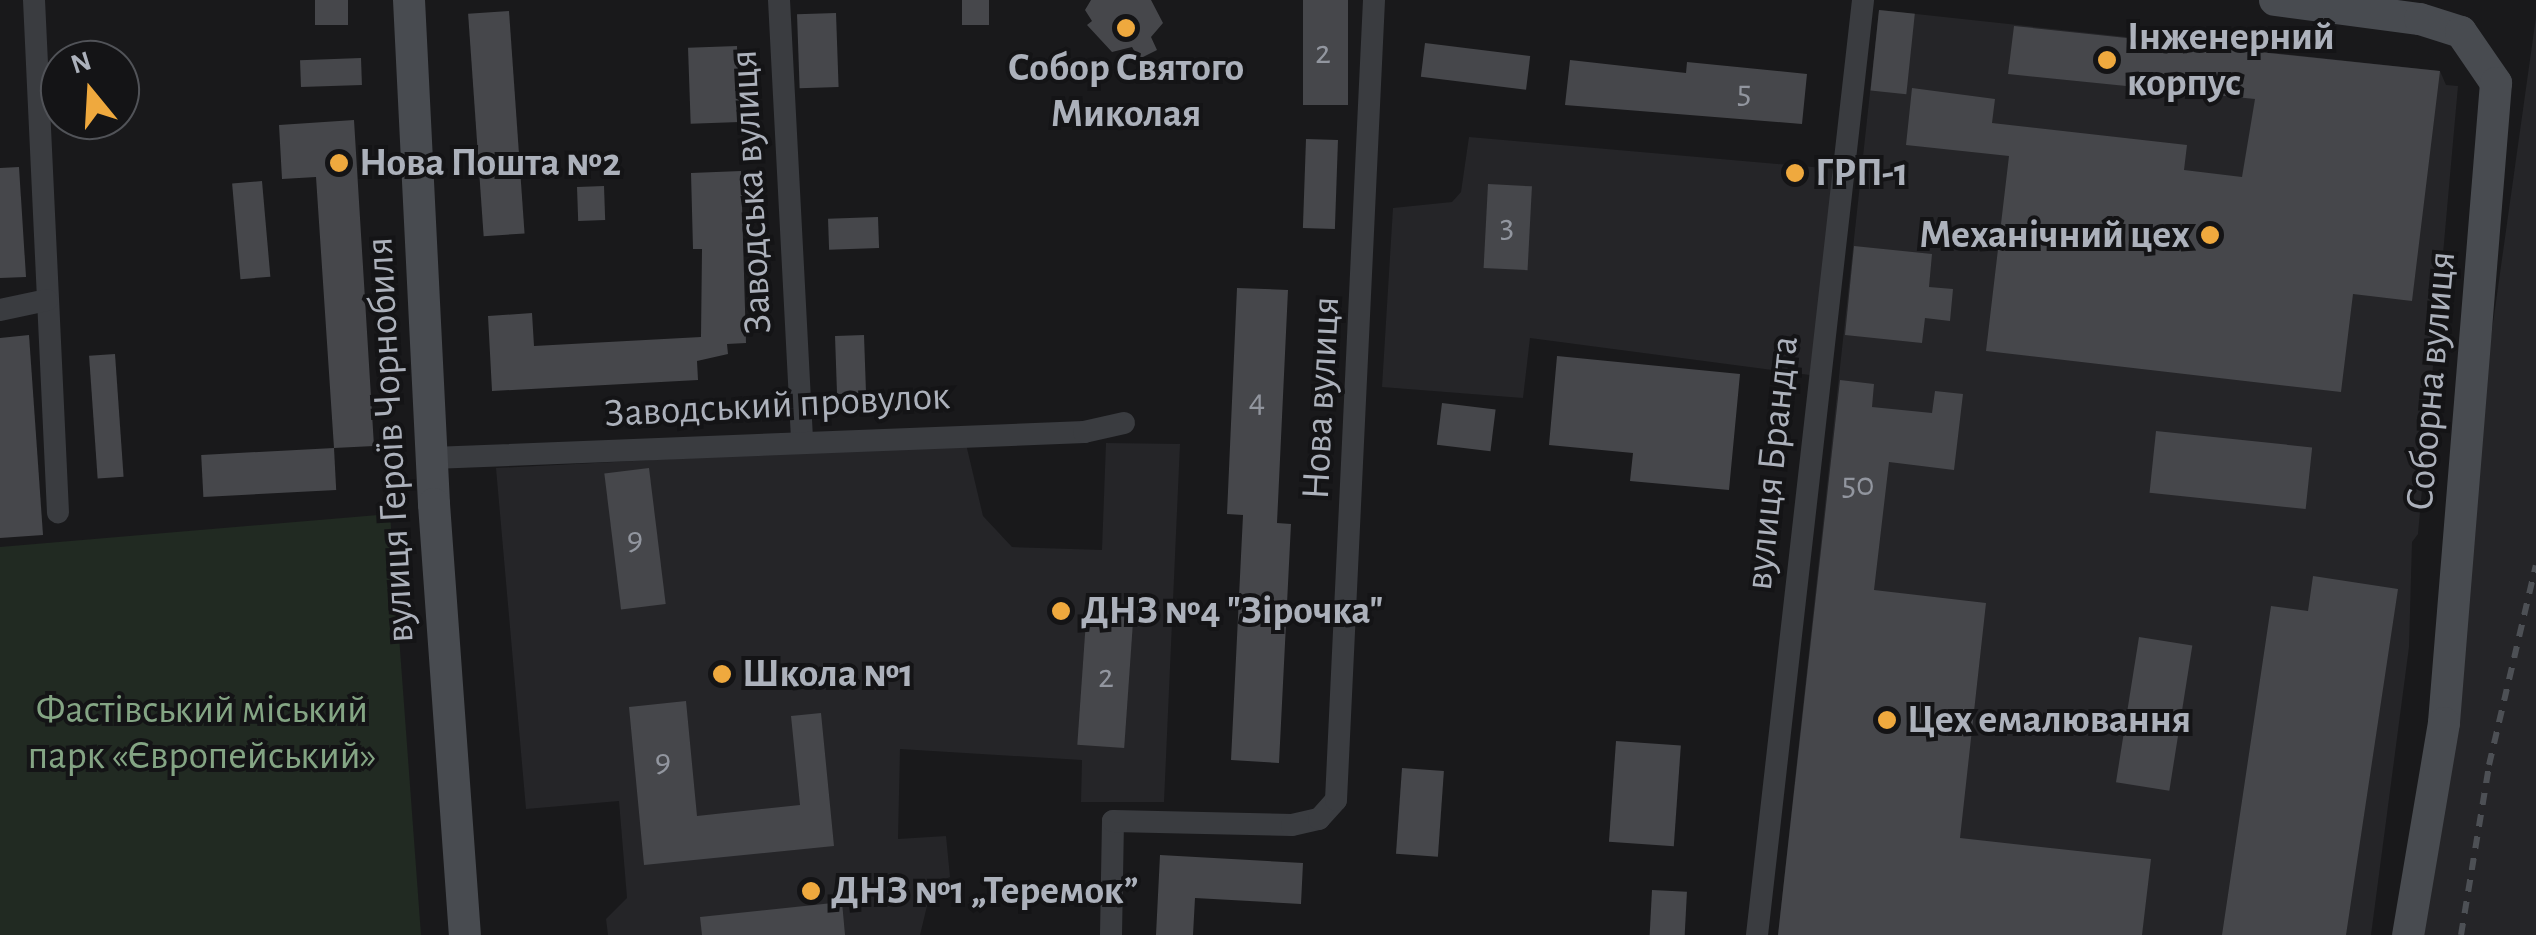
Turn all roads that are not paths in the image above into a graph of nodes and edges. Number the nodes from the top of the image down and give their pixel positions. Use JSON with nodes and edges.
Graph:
{"nodes":[{"id":1,"x":34,"y":0,"type":"edge"},
{"id":2,"x":409,"y":0,"type":"edge"},
{"id":3,"x":779,"y":0,"type":"edge"},
{"id":4,"x":1374,"y":0,"type":"edge"},
{"id":5,"x":1863,"y":0,"type":"edge"},
{"id":6,"x":2275,"y":0,"type":"edge"},
{"id":7,"x":47,"y":300,"type":"junction"},
{"id":8,"x":0,"y":310,"type":"edge"},
{"id":9,"x":1124,"y":424,"type":"dead end"},
{"id":10,"x":802,"y":440,"type":"junction"},
{"id":11,"x":432,"y":458,"type":"junction"},
{"id":12,"x":58,"y":512,"type":"dead end"},
{"id":13,"x":465,"y":935,"type":"edge"},
{"id":14,"x":1111,"y":935,"type":"edge"},
{"id":15,"x":1757,"y":935,"type":"edge"},
{"id":16,"x":2408,"y":935,"type":"edge"}],
"edges":[{"from":1,"to":7,"type":"street"},
{"from":2,"to":11,"type":"main road","name":"вулиця Героїв Чорнобиля"},
{"from":3,"to":10,"type":"street","name":"Заводська вулиця"},
{"from":4,"to":14,"type":"street","name":"Нова вулиця"},
{"from":5,"to":15,"type":"street","name":"вулиця Брандта"},
{"from":6,"to":16,"type":"main road","name":"Соборна вулиця"},
{"from":7,"to":8,"type":"street"},
{"from":7,"to":12,"type":"street"},
{"from":9,"to":10,"type":"street","name":"Заводський провулок"},
{"from":10,"to":11,"type":"street","name":"Заводський провулок"},
{"from":11,"to":13,"type":"main road","name":"вулиця Героїв Чорнобиля"}]}
